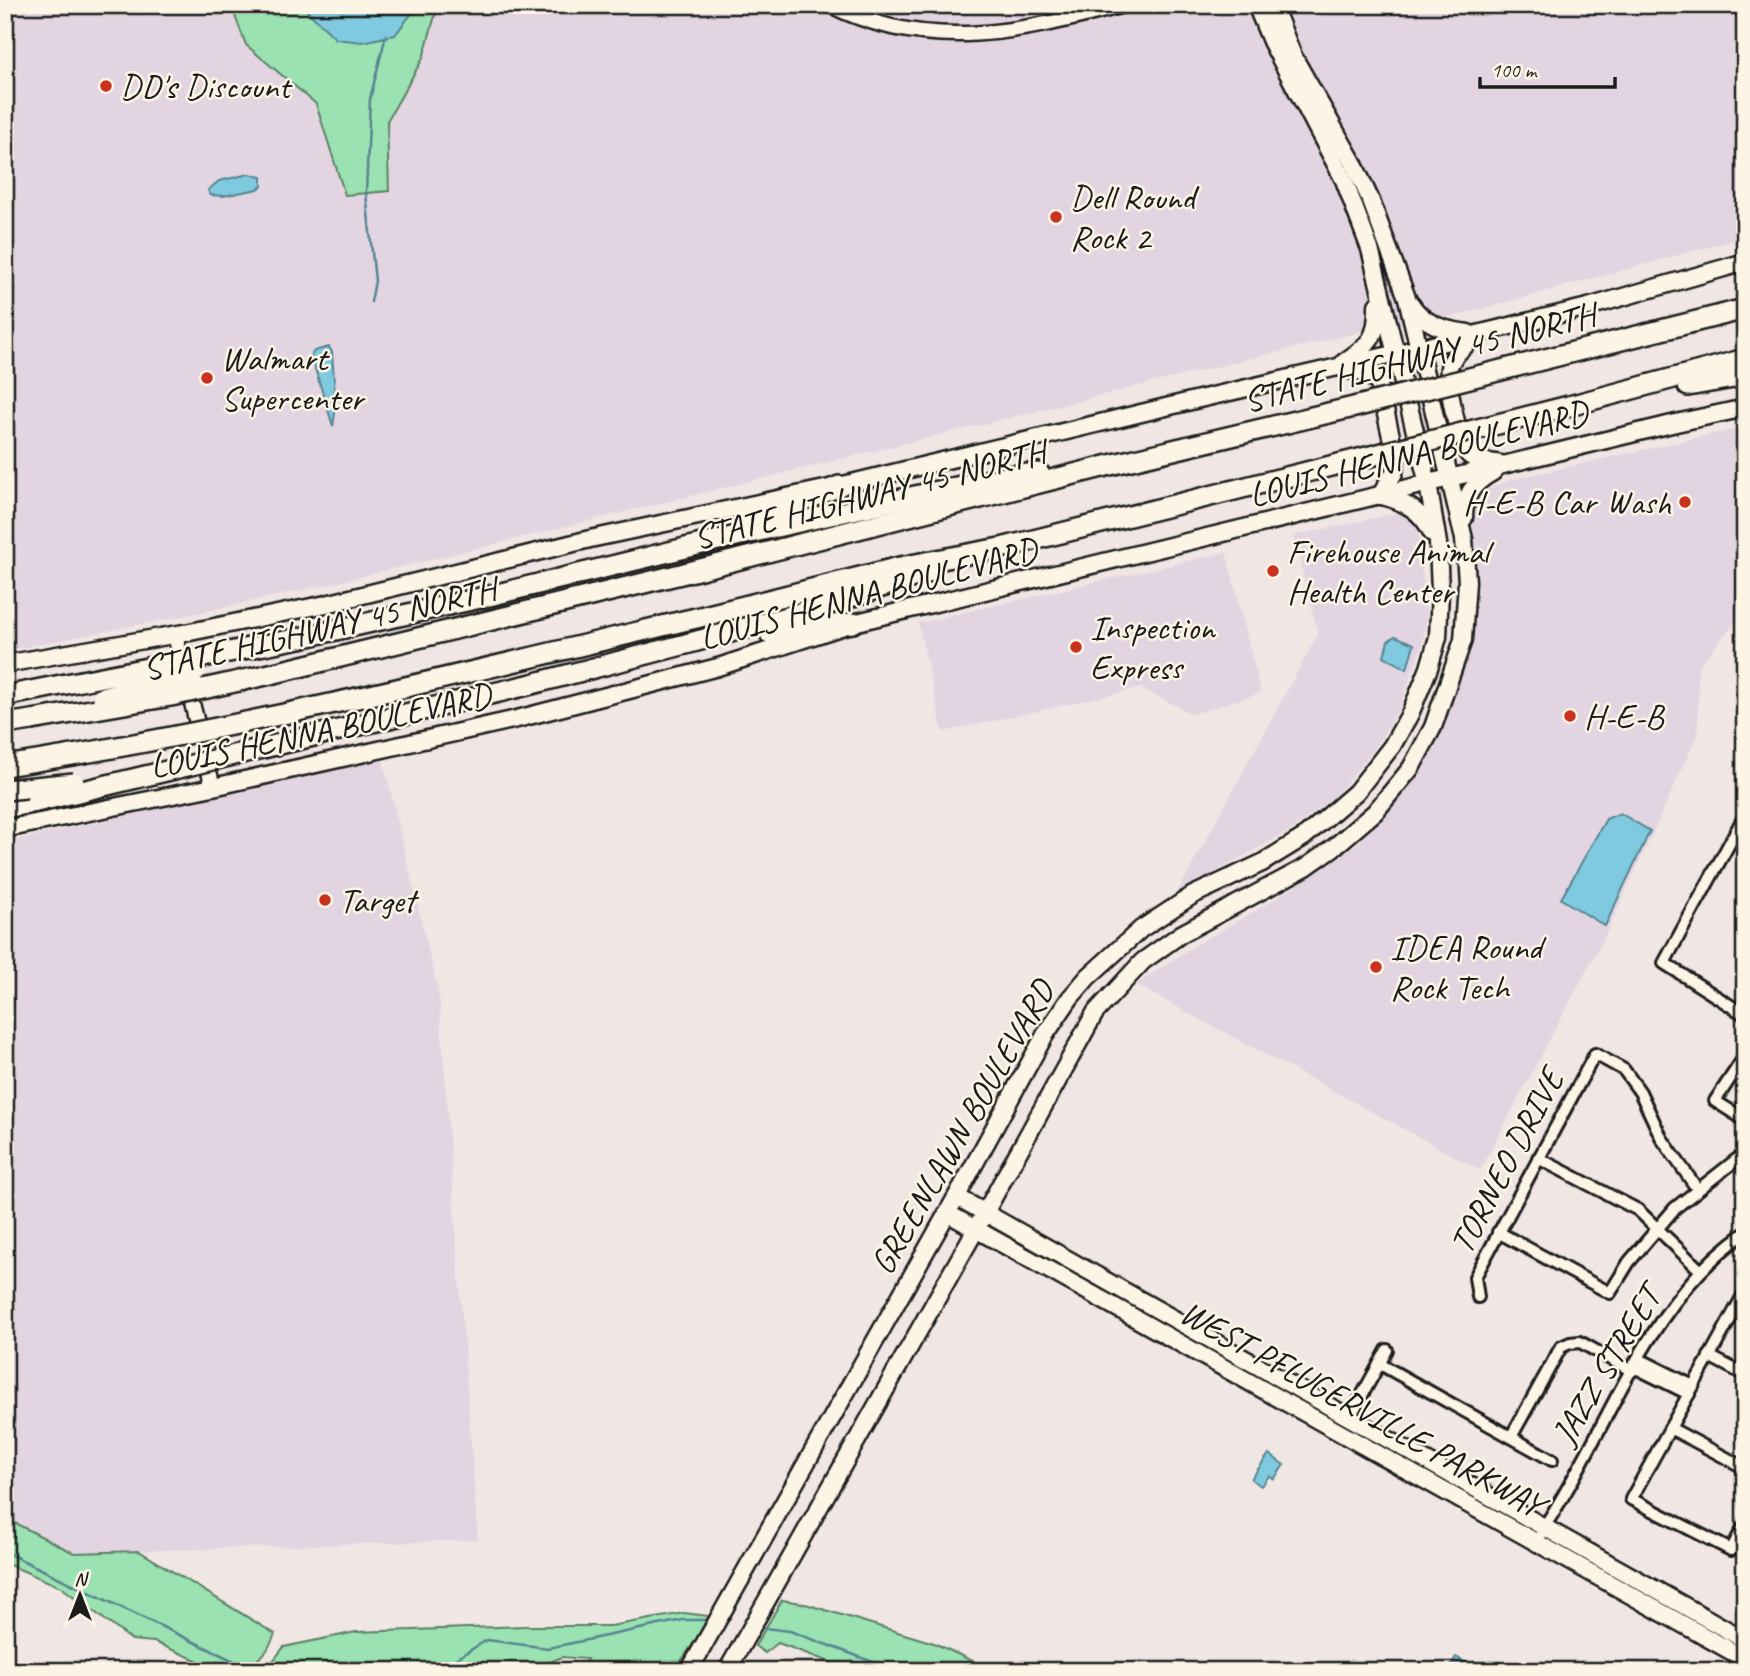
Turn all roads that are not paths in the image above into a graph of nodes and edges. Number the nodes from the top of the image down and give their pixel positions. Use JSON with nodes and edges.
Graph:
{"nodes":[{"id":1,"x":830,"y":5,"type":"edge"},
{"id":2,"x":1123,"y":5,"type":"edge"},
{"id":3,"x":1256,"y":5,"type":"edge"},
{"id":4,"x":1273,"y":5,"type":"edge"},
{"id":5,"x":1344,"y":180,"type":"junction"},
{"id":6,"x":1371,"y":201,"type":"junction"},
{"id":7,"x":1745,"y":262,"type":"edge"},
{"id":8,"x":1377,"y":282,"type":"junction"},
{"id":9,"x":1407,"y":298,"type":"junction"},
{"id":10,"x":1745,"y":302,"type":"edge"},
{"id":11,"x":1745,"y":309,"type":"edge"},
{"id":12,"x":1658,"y":331,"type":"junction"},
{"id":13,"x":1478,"y":334,"type":"junction"},
{"id":14,"x":1420,"y":348,"type":"junction"},
{"id":15,"x":1397,"y":354,"type":"junction"},
{"id":16,"x":1745,"y":359,"type":"edge"},
{"id":17,"x":1334,"y":368,"type":"junction"},
{"id":18,"x":1745,"y":376,"type":"edge"},
{"id":19,"x":1569,"y":406,"type":"junction"},
{"id":20,"x":1745,"y":408,"type":"edge"},
{"id":21,"x":1507,"y":465,"type":"junction"},
{"id":22,"x":1110,"y":466,"type":"junction"},
{"id":23,"x":1450,"y":479,"type":"junction"},
{"id":24,"x":1428,"y":484,"type":"junction"},
{"id":25,"x":839,"y":486,"type":"junction"},
{"id":26,"x":1380,"y":496,"type":"junction"},
{"id":27,"x":1464,"y":538,"type":"junction"},
{"id":28,"x":1438,"y":544,"type":"junction"},
{"id":29,"x":1005,"y":547,"type":"junction"},
{"id":30,"x":853,"y":623,"type":"junction"},
{"id":31,"x":175,"y":635,"type":"junction"},
{"id":32,"x":5,"y":664,"type":"edge"},
{"id":33,"x":5,"y":696,"type":"edge"},
{"id":34,"x":32,"y":720,"type":"junction"},
{"id":35,"x":5,"y":724,"type":"edge"},
{"id":36,"x":5,"y":766,"type":"edge"},
{"id":37,"x":214,"y":787,"type":"junction"},
{"id":38,"x":5,"y":790,"type":"edge"},
{"id":39,"x":5,"y":808,"type":"edge"},
{"id":40,"x":1745,"y":815,"type":"edge"},
{"id":41,"x":5,"y":829,"type":"edge"},
{"id":42,"x":1228,"y":879,"type":"junction"},
{"id":43,"x":1243,"y":902,"type":"junction"},
{"id":44,"x":1745,"y":1015,"type":"edge"},
{"id":45,"x":1745,"y":1056,"type":"edge"},
{"id":46,"x":1745,"y":1120,"type":"edge"},
{"id":47,"x":1745,"y":1153,"type":"edge"},
{"id":48,"x":1538,"y":1158,"type":"junction"},
{"id":49,"x":1698,"y":1190,"type":"junction"},
{"id":50,"x":957,"y":1197,"type":"junction"},
{"id":51,"x":947,"y":1213,"type":"junction"},
{"id":52,"x":985,"y":1213,"type":"junction"},
{"id":53,"x":1657,"y":1228,"type":"junction"},
{"id":54,"x":976,"y":1229,"type":"junction"},
{"id":55,"x":1498,"y":1233,"type":"junction"},
{"id":56,"x":1745,"y":1233,"type":"edge"},
{"id":57,"x":1700,"y":1270,"type":"junction"},
{"id":58,"x":1745,"y":1292,"type":"edge"},
{"id":59,"x":1478,"y":1297,"type":"dead end"},
{"id":60,"x":1387,"y":1350,"type":"dead end"},
{"id":61,"x":1709,"y":1356,"type":"junction"},
{"id":62,"x":1380,"y":1364,"type":"junction"},
{"id":63,"x":1635,"y":1366,"type":"junction"},
{"id":64,"x":1263,"y":1368,"type":"junction"},
{"id":65,"x":1745,"y":1375,"type":"edge"},
{"id":66,"x":1254,"y":1384,"type":"junction"},
{"id":67,"x":1691,"y":1390,"type":"junction"},
{"id":68,"x":1350,"y":1417,"type":"junction"},
{"id":69,"x":1670,"y":1428,"type":"junction"},
{"id":70,"x":1511,"y":1437,"type":"junction"},
{"id":71,"x":1552,"y":1460,"type":"dead end"},
{"id":72,"x":1745,"y":1468,"type":"edge"},
{"id":73,"x":1745,"y":1525,"type":"edge"},
{"id":74,"x":1544,"y":1527,"type":"junction"},
{"id":75,"x":1537,"y":1543,"type":"junction"},
{"id":76,"x":1745,"y":1640,"type":"edge"},
{"id":77,"x":1745,"y":1659,"type":"edge"},
{"id":78,"x":689,"y":1671,"type":"edge"},
{"id":79,"x":727,"y":1671,"type":"edge"}],
"edges":[{"from":1,"to":2,"type":"street"},
{"from":3,"to":5,"type":"main road","name":"GREENLAWN BOULEVARD"},
{"from":4,"to":6,"type":"main road","name":"GREENLAWN BOULEVARD"},
{"from":5,"to":6,"type":"main road"},
{"from":5,"to":8,"type":"main road","name":"GREENLAWN BOULEVARD"},
{"from":6,"to":9,"type":"main road","name":"GREENLAWN BOULEVARD"},
{"from":7,"to":13,"type":"main road"},
{"from":8,"to":15,"type":"main road","name":"GREENLAWN BOULEVARD"},
{"from":8,"to":17,"type":"main road"},
{"from":9,"to":13,"type":"main road"},
{"from":9,"to":14,"type":"main road","name":"GREENLAWN BOULEVARD"},
{"from":10,"to":12,"type":"highway","bridge":true},
{"from":11,"to":12,"type":"highway","name":"STATE HIGHWAY 45 NORTH","bridge":true},
{"from":12,"to":22,"type":"highway","name":"STATE HIGHWAY 45 NORTH","bridge":true},
{"from":13,"to":14,"type":"main road"},
{"from":13,"to":21,"type":"main road"},
{"from":14,"to":15,"type":"main road"},
{"from":14,"to":23,"type":"main road","name":"GREENLAWN BOULEVARD"},
{"from":15,"to":17,"type":"main road"},
{"from":15,"to":24,"type":"main road","name":"GREENLAWN BOULEVARD"},
{"from":16,"to":19,"type":"highway","name":"STATE HIGHWAY 45 NORTH"},
{"from":17,"to":25,"type":"main road"},
{"from":17,"to":26,"type":"main road"},
{"from":18,"to":19,"type":"highway"},
{"from":19,"to":29,"type":"highway","name":"STATE HIGHWAY 45 NORTH","bridge":true},
{"from":20,"to":21,"type":"main road","name":"LOUIS HENNA BOULEVARD"},
{"from":21,"to":23,"type":"main road","name":"LOUIS HENNA BOULEVARD"},
{"from":21,"to":27,"type":"main road"},
{"from":22,"to":33,"type":"highway","bridge":true},
{"from":22,"to":34,"type":"highway","name":"STATE HIGHWAY 45 NORTH","bridge":true},
{"from":23,"to":24,"type":"main road","name":"LOUIS HENNA BOULEVARD"},
{"from":23,"to":27,"type":"main road","name":"GREENLAWN BOULEVARD"},
{"from":24,"to":26,"type":"main road","name":"LOUIS HENNA BOULEVARD"},
{"from":24,"to":28,"type":"main road","name":"GREENLAWN BOULEVARD"},
{"from":25,"to":31,"type":"main road"},
{"from":25,"to":34,"type":"highway","bridge":true},
{"from":26,"to":28,"type":"main road"},
{"from":26,"to":30,"type":"main road","name":"LOUIS HENNA BOULEVARD"},
{"from":27,"to":43,"type":"main road","name":"GREENLAWN BOULEVARD"},
{"from":28,"to":42,"type":"main road","name":"GREENLAWN BOULEVARD"},
{"from":29,"to":36,"type":"highway","name":"STATE HIGHWAY 45 NORTH","bridge":true},
{"from":29,"to":39,"type":"highway","bridge":true},
{"from":30,"to":37,"type":"main road","name":"LOUIS HENNA BOULEVARD"},
{"from":30,"to":38,"type":"highway","bridge":true},
{"from":31,"to":32,"type":"main road"},
{"from":31,"to":37,"type":"street"},
{"from":34,"to":35,"type":"highway","name":"STATE HIGHWAY 45 NORTH"},
{"from":37,"to":41,"type":"main road","name":"LOUIS HENNA BOULEVARD"},
{"from":40,"to":44,"type":"street"},
{"from":42,"to":43,"type":"main road"},
{"from":42,"to":50,"type":"main road","name":"GREENLAWN BOULEVARD"},
{"from":43,"to":52,"type":"main road","name":"GREENLAWN BOULEVARD"},
{"from":45,"to":46,"type":"street"},
{"from":47,"to":49,"type":"street"},
{"from":48,"to":49,"type":"street","name":"TORNEO DRIVE"},
{"from":48,"to":53,"type":"street"},
{"from":48,"to":55,"type":"street","name":"TORNEO DRIVE"},
{"from":49,"to":53,"type":"street"},
{"from":50,"to":51,"type":"main road","name":"GREENLAWN BOULEVARD"},
{"from":50,"to":52,"type":"main road","name":"WEST PFLUGERVILLE PARKWAY"},
{"from":51,"to":54,"type":"main road","name":"WEST PFLUGERVILLE PARKWAY"},
{"from":51,"to":78,"type":"main road","name":"GREENLAWN BOULEVARD"},
{"from":52,"to":54,"type":"main road","name":"GREENLAWN BOULEVARD"},
{"from":52,"to":64,"type":"main road","name":"WEST PFLUGERVILLE PARKWAY"},
{"from":53,"to":55,"type":"street"},
{"from":53,"to":57,"type":"street"},
{"from":54,"to":66,"type":"main road","name":"WEST PFLUGERVILLE PARKWAY"},
{"from":54,"to":79,"type":"main road","name":"GREENLAWN BOULEVARD"},
{"from":55,"to":59,"type":"street","name":"TORNEO DRIVE"},
{"from":56,"to":57,"type":"street","name":"JAZZ STREET"},
{"from":57,"to":63,"type":"street","name":"JAZZ STREET"},
{"from":58,"to":61,"type":"street"},
{"from":60,"to":62,"type":"street"},
{"from":61,"to":65,"type":"street"},
{"from":61,"to":67,"type":"street"},
{"from":62,"to":68,"type":"street"},
{"from":62,"to":70,"type":"street"},
{"from":63,"to":67,"type":"street"},
{"from":63,"to":70,"type":"street"},
{"from":63,"to":74,"type":"street","name":"JAZZ STREET"},
{"from":64,"to":66,"type":"main road"},
{"from":64,"to":68,"type":"main road","name":"WEST PFLUGERVILLE PARKWAY"},
{"from":66,"to":75,"type":"main road","name":"WEST PFLUGERVILLE PARKWAY"},
{"from":67,"to":69,"type":"street"},
{"from":68,"to":74,"type":"main road","name":"WEST PFLUGERVILLE PARKWAY"},
{"from":69,"to":72,"type":"street"},
{"from":69,"to":73,"type":"street"},
{"from":70,"to":71,"type":"street"},
{"from":74,"to":75,"type":"street","name":"JAZZ STREET"},
{"from":74,"to":76,"type":"main road","name":"WEST PFLUGERVILLE PARKWAY"},
{"from":75,"to":77,"type":"main road","name":"WEST PFLUGERVILLE PARKWAY"}]}
